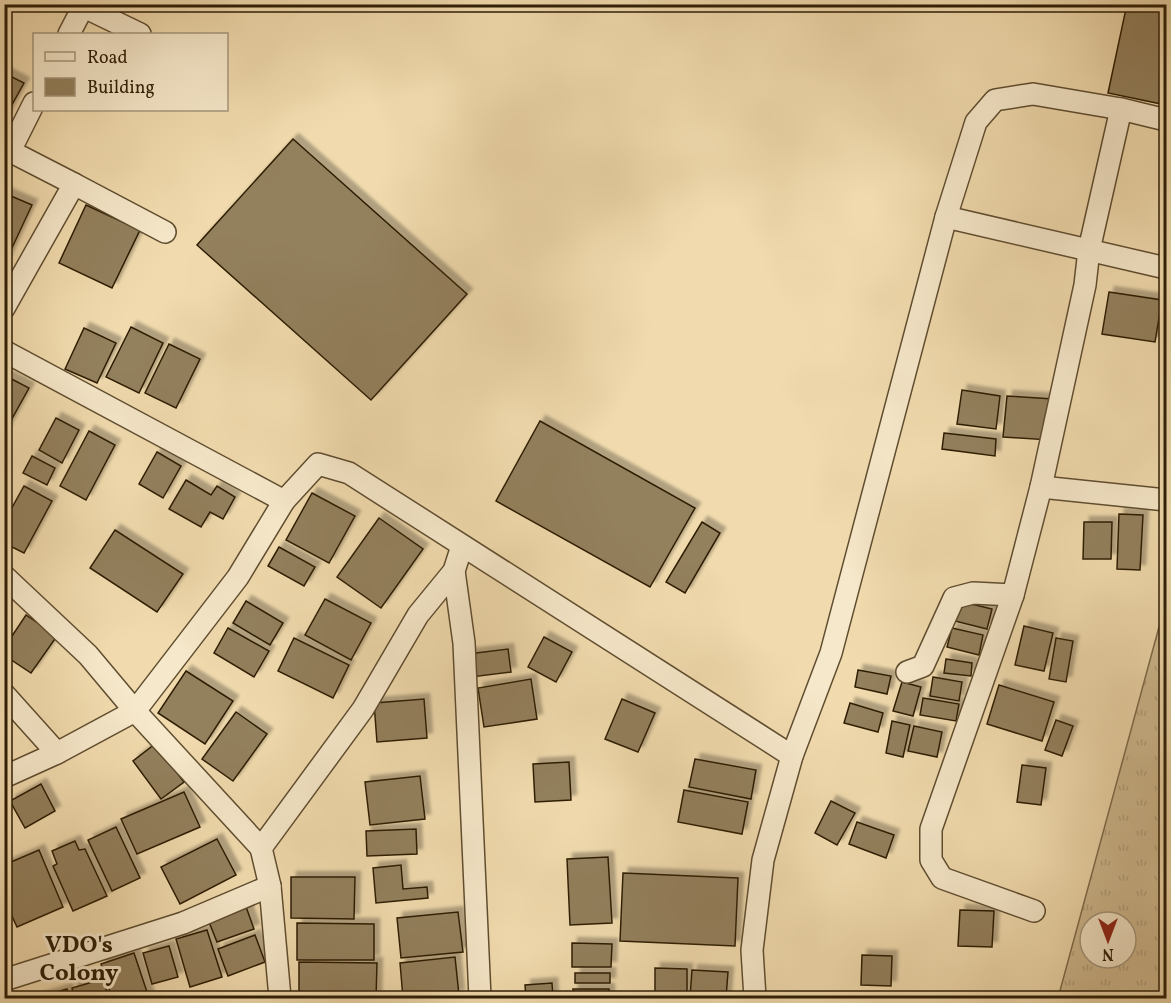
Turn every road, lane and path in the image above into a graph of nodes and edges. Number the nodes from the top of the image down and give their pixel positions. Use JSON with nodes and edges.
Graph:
{"nodes":[{"id":1,"x":81,"y":6,"type":"edge"},
{"id":2,"x":69,"y":33,"type":"edge"},
{"id":3,"x":138,"y":33,"type":"edge"},
{"id":4,"x":33,"y":105,"type":"edge"},
{"id":5,"x":1121,"y":109,"type":"junction"},
{"id":6,"x":1167,"y":120,"type":"edge"},
{"id":7,"x":7,"y":150,"type":"edge"},
{"id":8,"x":74,"y":184,"type":"junction"},
{"id":9,"x":946,"y":217,"type":"junction"},
{"id":10,"x":165,"y":232,"type":"dead end"},
{"id":11,"x":1089,"y":250,"type":"junction"},
{"id":12,"x":1167,"y":268,"type":"edge"},
{"id":13,"x":4,"y":308,"type":"edge"},
{"id":14,"x":4,"y":351,"type":"edge"},
{"id":15,"x":1041,"y":487,"type":"junction"},
{"id":16,"x":1167,"y":500,"type":"edge"},
{"id":17,"x":284,"y":501,"type":"junction"},
{"id":18,"x":462,"y":546,"type":"junction"},
{"id":19,"x":454,"y":571,"type":"junction"},
{"id":20,"x":4,"y":576,"type":"edge"},
{"id":21,"x":1013,"y":595,"type":"junction"},
{"id":22,"x":907,"y":672,"type":"dead end"},
{"id":23,"x":4,"y":694,"type":"edge"},
{"id":24,"x":135,"y":711,"type":"junction"},
{"id":25,"x":57,"y":753,"type":"junction"},
{"id":26,"x":792,"y":756,"type":"junction"},
{"id":27,"x":4,"y":777,"type":"edge"},
{"id":28,"x":261,"y":848,"type":"junction"},
{"id":29,"x":270,"y":886,"type":"junction"},
{"id":30,"x":1034,"y":911,"type":"dead end"},
{"id":31,"x":4,"y":980,"type":"edge"},
{"id":32,"x":280,"y":999,"type":"edge"},
{"id":33,"x":480,"y":999,"type":"edge"},
{"id":34,"x":754,"y":999,"type":"edge"}],
"edges":[{"from":1,"to":2,"type":"street"},
{"from":1,"to":3,"type":"street"},
{"from":4,"to":7,"type":"street"},
{"from":5,"to":6,"type":"street"},
{"from":5,"to":9,"type":"street"},
{"from":5,"to":11,"type":"street"},
{"from":7,"to":8,"type":"street"},
{"from":8,"to":10,"type":"street"},
{"from":8,"to":13,"type":"street"},
{"from":9,"to":11,"type":"street"},
{"from":9,"to":26,"type":"street"},
{"from":11,"to":12,"type":"street"},
{"from":11,"to":15,"type":"street"},
{"from":14,"to":17,"type":"street"},
{"from":15,"to":16,"type":"street"},
{"from":15,"to":21,"type":"street"},
{"from":17,"to":18,"type":"street"},
{"from":17,"to":24,"type":"street"},
{"from":18,"to":19,"type":"street"},
{"from":18,"to":26,"type":"street"},
{"from":19,"to":28,"type":"street"},
{"from":19,"to":33,"type":"street"},
{"from":20,"to":24,"type":"street"},
{"from":21,"to":22,"type":"street"},
{"from":21,"to":30,"type":"street"},
{"from":23,"to":25,"type":"street"},
{"from":24,"to":25,"type":"street"},
{"from":24,"to":28,"type":"street"},
{"from":25,"to":27,"type":"street"},
{"from":26,"to":34,"type":"street"},
{"from":28,"to":29,"type":"street"},
{"from":29,"to":31,"type":"street"},
{"from":29,"to":32,"type":"street"}]}
